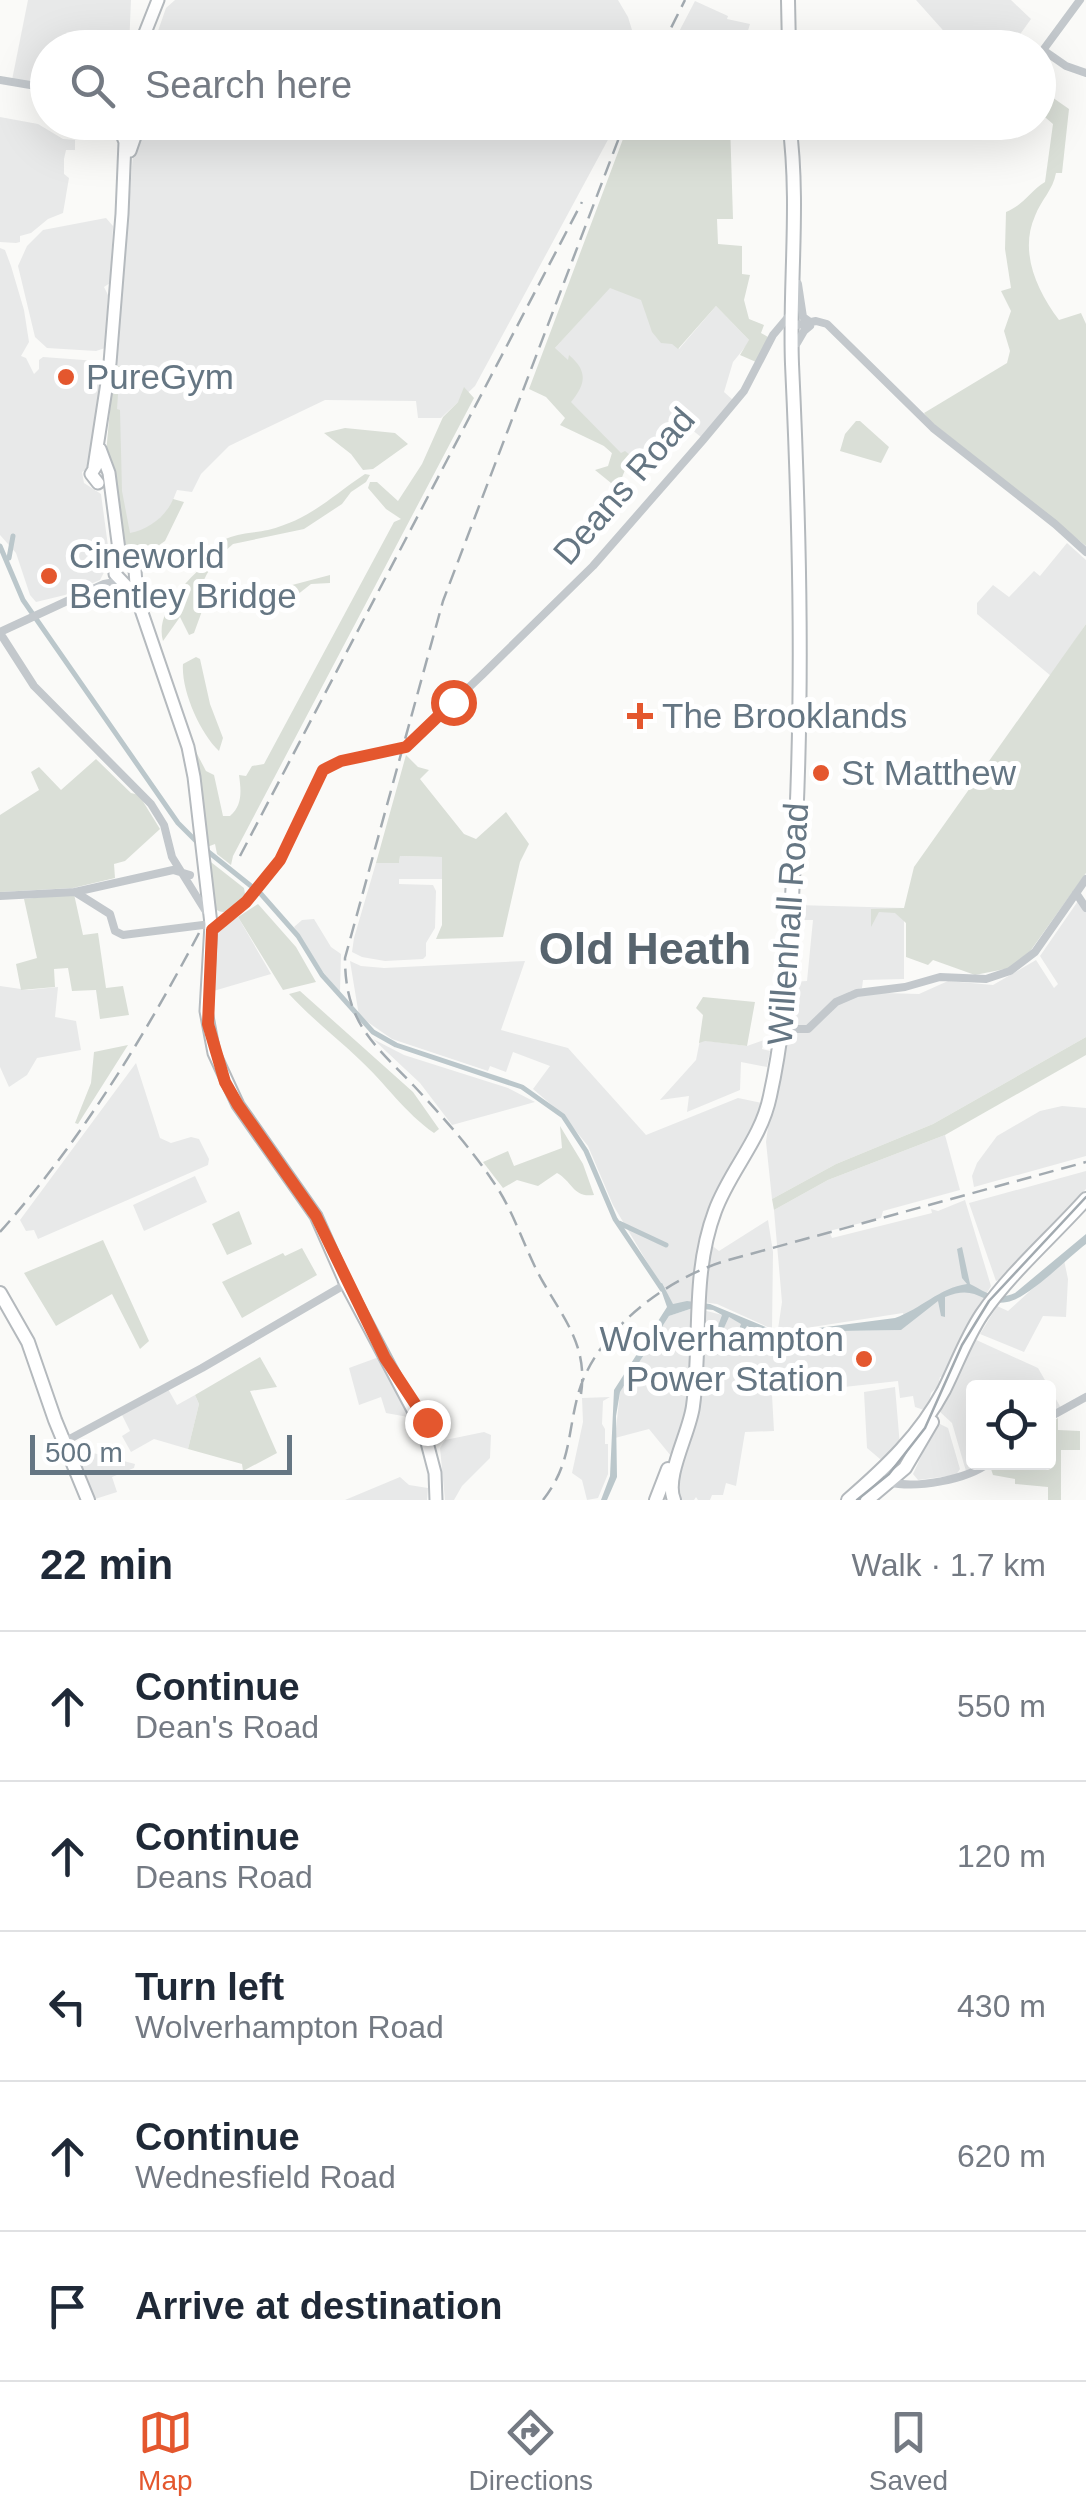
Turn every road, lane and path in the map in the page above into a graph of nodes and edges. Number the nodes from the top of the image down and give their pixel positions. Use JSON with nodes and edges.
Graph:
{"nodes":[{"id":1,"x":152,"y":0,"type":"edge"},
{"id":2,"x":779,"y":0,"type":"edge"},
{"id":3,"x":788,"y":0,"type":"edge"},
{"id":4,"x":1080,"y":0,"type":"edge"},
{"id":5,"x":145,"y":30,"type":"edge"},
{"id":6,"x":780,"y":30,"type":"edge"},
{"id":7,"x":789,"y":30,"type":"edge"},
{"id":8,"x":1056,"y":33,"type":"edge"},
{"id":9,"x":1056,"y":61,"type":"edge"},
{"id":10,"x":1086,"y":74,"type":"edge"},
{"id":11,"x":0,"y":80,"type":"edge"},
{"id":12,"x":30,"y":85,"type":"edge"},
{"id":13,"x":125,"y":140,"type":"edge"},
{"id":14,"x":792,"y":140,"type":"edge"},
{"id":15,"x":795,"y":140,"type":"edge"},
{"id":16,"x":792,"y":307,"type":"junction"},
{"id":17,"x":802,"y":324,"type":"junction"},
{"id":18,"x":776,"y":332,"type":"junction"},
{"id":19,"x":795,"y":342,"type":"junction"},
{"id":20,"x":1086,"y":552,"type":"edge"},
{"id":21,"x":120,"y":573,"type":"junction"},
{"id":22,"x":137,"y":597,"type":"junction"},
{"id":23,"x":0,"y":632,"type":"edge"},
{"id":24,"x":170,"y":846,"type":"junction"},
{"id":25,"x":172,"y":857,"type":"junction"},
{"id":26,"x":160,"y":871,"type":"junction"},
{"id":27,"x":1086,"y":879,"type":"edge"},
{"id":28,"x":90,"y":886,"type":"junction"},
{"id":29,"x":75,"y":892,"type":"junction"},
{"id":30,"x":1076,"y":893,"type":"junction"},
{"id":31,"x":201,"y":894,"type":"junction"},
{"id":32,"x":0,"y":896,"type":"edge"},
{"id":33,"x":88,"y":903,"type":"junction"},
{"id":34,"x":1086,"y":908,"type":"edge"},
{"id":35,"x":231,"y":915,"type":"junction"},
{"id":36,"x":784,"y":1029,"type":"junction"},
{"id":37,"x":1086,"y":1199,"type":"edge"},
{"id":38,"x":346,"y":1284,"type":"junction"},
{"id":39,"x":0,"y":1293,"type":"edge"},
{"id":40,"x":946,"y":1387,"type":"junction"},
{"id":41,"x":1086,"y":1397,"type":"edge"},
{"id":42,"x":1056,"y":1414,"type":"edge"},
{"id":43,"x":687,"y":1431,"type":"junction"},
{"id":44,"x":64,"y":1442,"type":"junction"},
{"id":45,"x":974,"y":1470,"type":"edge"},
{"id":46,"x":890,"y":1476,"type":"junction"},
{"id":47,"x":910,"y":1478,"type":"junction"},
{"id":48,"x":666,"y":1495,"type":"edge"},
{"id":49,"x":438,"y":1496,"type":"edge"},
{"id":50,"x":857,"y":1498,"type":"edge"},
{"id":51,"x":88,"y":1500,"type":"edge"}],
"edges":[{"from":1,"to":5,"type":"main road"},
{"from":2,"to":6,"type":"highway"},
{"from":3,"to":7,"type":"highway"},
{"from":4,"to":8,"type":"street"},
{"from":9,"to":10,"type":"street"},
{"from":11,"to":12,"type":"street"},
{"from":13,"to":21,"type":"main road"},
{"from":14,"to":16,"type":"highway","name":"Willenhall Road"},
{"from":15,"to":17,"type":"highway","name":"Willenhall Road"},
{"from":16,"to":17,"type":"highway","name":"Willenhall Road"},
{"from":16,"to":18,"type":"street","name":"Deans Road"},
{"from":17,"to":18,"type":"street"},
{"from":17,"to":19,"type":"highway","name":"Willenhall Road"},
{"from":17,"to":20,"type":"street"},
{"from":18,"to":19,"type":"street"},
{"from":18,"to":35,"type":"street","name":"Deans Road"},
{"from":19,"to":36,"type":"highway","name":"Willenhall Road"},
{"from":21,"to":22,"type":"main road"},
{"from":21,"to":22,"type":"main road"},
{"from":21,"to":23,"type":"street"},
{"from":22,"to":31,"type":"main road"},
{"from":23,"to":24,"type":"street"},
{"from":24,"to":25,"type":"street"},
{"from":24,"to":31,"type":"street"},
{"from":25,"to":26,"type":"street"},
{"from":25,"to":31,"type":"street"},
{"from":26,"to":28,"type":"street"},
{"from":26,"to":31,"type":"street"},
{"from":27,"to":30,"type":"street"},
{"from":28,"to":29,"type":"street"},
{"from":28,"to":33,"type":"street"},
{"from":29,"to":32,"type":"street"},
{"from":29,"to":33,"type":"street"},
{"from":30,"to":34,"type":"street"},
{"from":30,"to":36,"type":"street"},
{"from":31,"to":33,"type":"street"},
{"from":31,"to":35,"type":"street"},
{"from":31,"to":35,"type":"street"},
{"from":31,"to":38,"type":"main road"},
{"from":36,"to":43,"type":"highway","name":"Willenhall Road"},
{"from":37,"to":40,"type":"highway"},
{"from":38,"to":44,"type":"street"},
{"from":38,"to":49,"type":"main road"},
{"from":39,"to":44,"type":"highway"},
{"from":40,"to":46,"type":"highway"},
{"from":40,"to":47,"type":"highway"},
{"from":41,"to":42,"type":"street"},
{"from":43,"to":48,"type":"highway"},
{"from":43,"to":48,"type":"highway"},
{"from":44,"to":51,"type":"highway"},
{"from":45,"to":47,"type":"street"},
{"from":46,"to":47,"type":"highway"},
{"from":46,"to":50,"type":"highway"}]}
